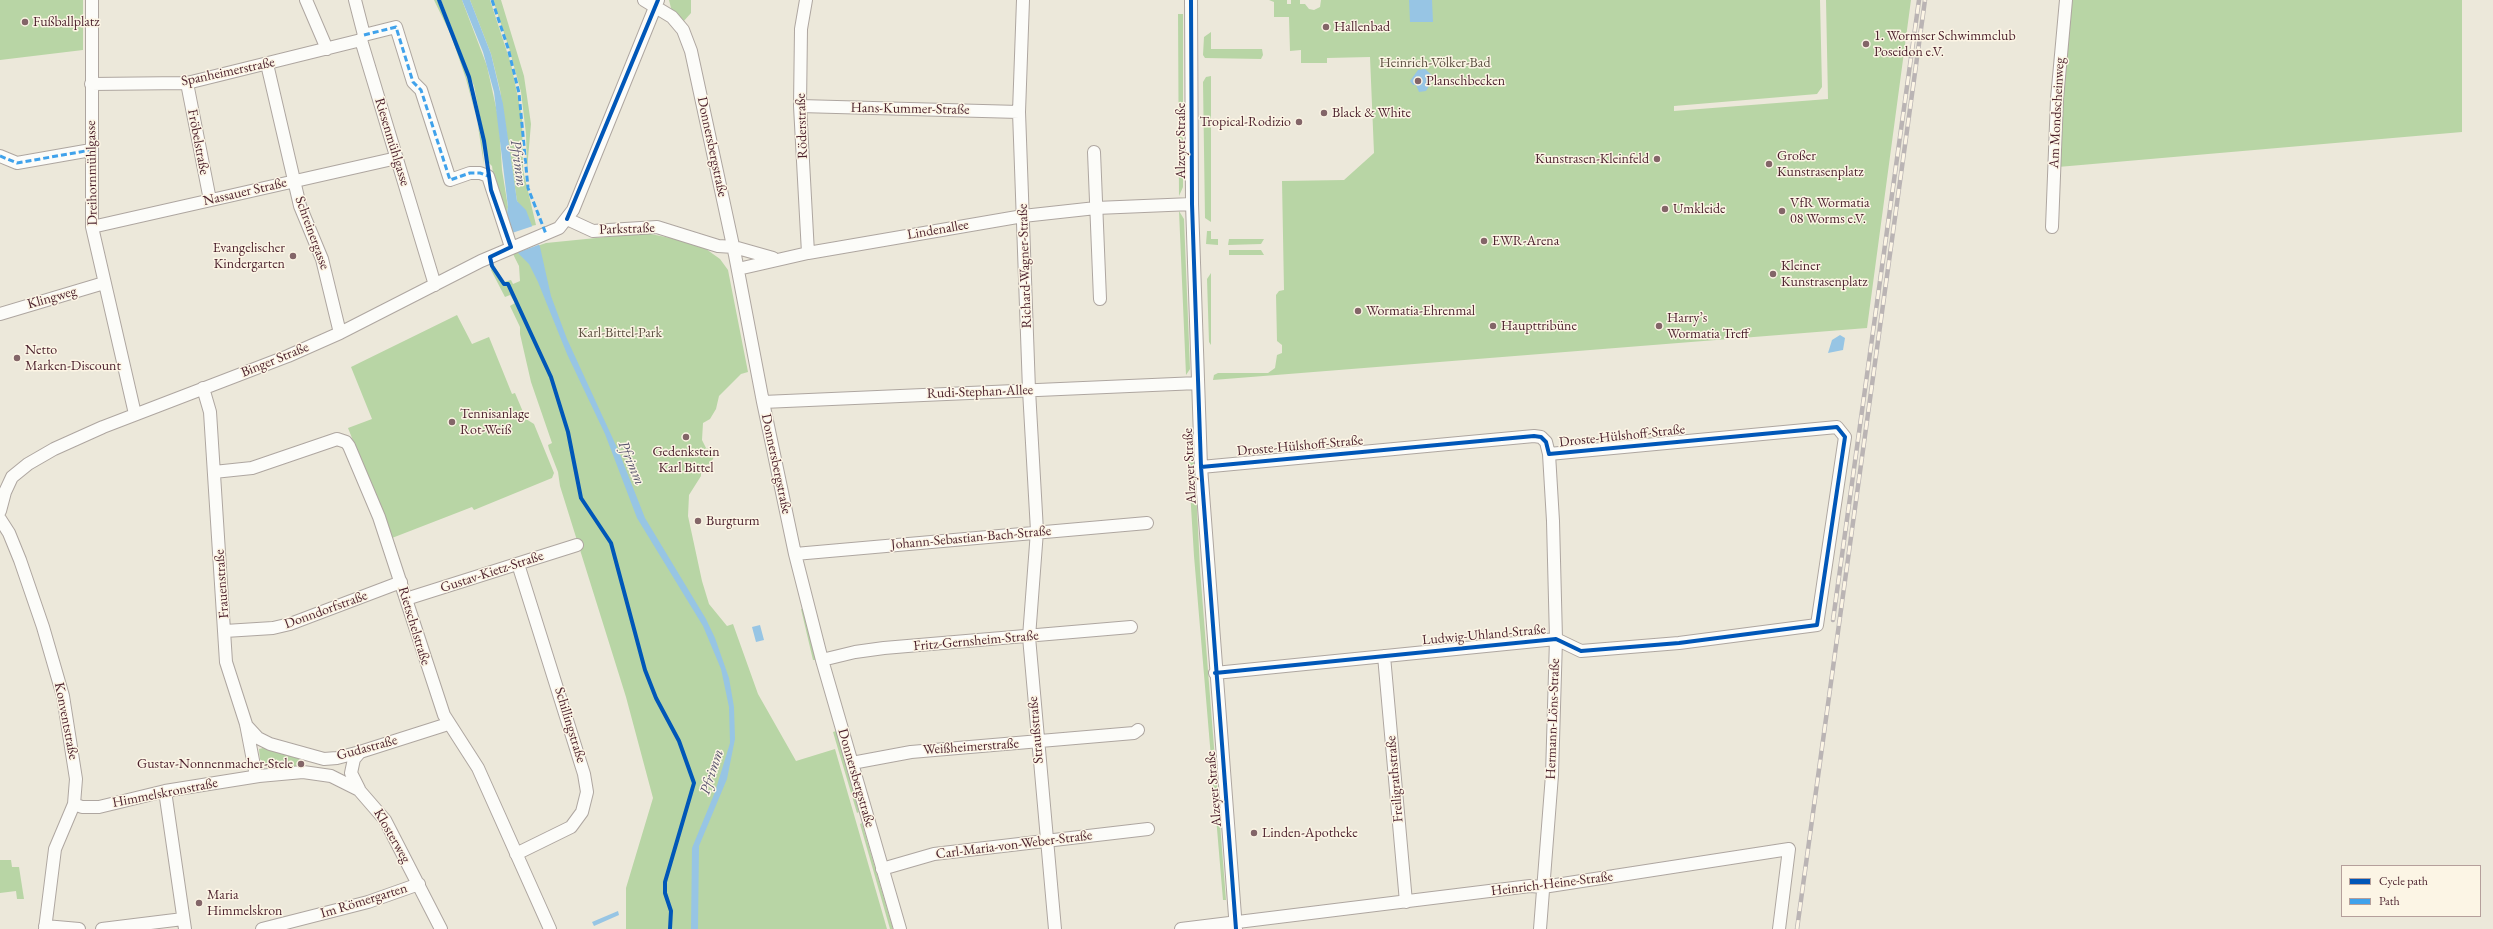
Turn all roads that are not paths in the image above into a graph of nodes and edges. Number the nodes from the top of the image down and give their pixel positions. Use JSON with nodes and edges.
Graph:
{"nodes":[{"id":1,"x":92,"y":0,"type":"edge"},
{"id":2,"x":306,"y":0,"type":"edge"},
{"id":3,"x":354,"y":0,"type":"edge"},
{"id":4,"x":644,"y":0,"type":"edge"},
{"id":5,"x":806,"y":0,"type":"edge"},
{"id":6,"x":1022,"y":0,"type":"edge"},
{"id":7,"x":1192,"y":0,"type":"edge"},
{"id":8,"x":2066,"y":0,"type":"edge"},
{"id":9,"x":657,"y":3,"type":"edge"},
{"id":10,"x":363,"y":38,"type":"junction"},
{"id":11,"x":327,"y":48,"type":"junction"},
{"id":12,"x":267,"y":64,"type":"junction"},
{"id":13,"x":187,"y":83,"type":"junction"},
{"id":14,"x":92,"y":84,"type":"junction"},
{"id":15,"x":800,"y":106,"type":"junction"},
{"id":16,"x":1019,"y":112,"type":"junction"},
{"id":17,"x":91,"y":150,"type":"junction"},
{"id":18,"x":1094,"y":152,"type":"dead end"},
{"id":19,"x":0,"y":156,"type":"edge"},
{"id":20,"x":397,"y":158,"type":"junction"},
{"id":21,"x":294,"y":181,"type":"junction"},
{"id":22,"x":210,"y":200,"type":"junction"},
{"id":23,"x":1192,"y":204,"type":"junction"},
{"id":24,"x":1096,"y":208,"type":"junction"},
{"id":25,"x":1023,"y":216,"type":"junction"},
{"id":26,"x":567,"y":219,"type":"junction"},
{"id":27,"x":92,"y":227,"type":"junction"},
{"id":28,"x":2052,"y":227,"type":"dead end"},
{"id":29,"x":512,"y":246,"type":"junction"},
{"id":30,"x":734,"y":247,"type":"junction"},
{"id":31,"x":808,"y":253,"type":"junction"},
{"id":32,"x":780,"y":259,"type":"junction"},
{"id":33,"x":738,"y":269,"type":"junction"},
{"id":34,"x":104,"y":283,"type":"junction"},
{"id":35,"x":435,"y":285,"type":"junction"},
{"id":36,"x":1100,"y":299,"type":"dead end"},
{"id":37,"x":0,"y":314,"type":"edge"},
{"id":38,"x":340,"y":333,"type":"junction"},
{"id":39,"x":1198,"y":383,"type":"junction"},
{"id":40,"x":204,"y":388,"type":"junction"},
{"id":41,"x":1030,"y":390,"type":"junction"},
{"id":42,"x":763,"y":402,"type":"junction"},
{"id":43,"x":135,"y":414,"type":"junction"},
{"id":44,"x":1548,"y":454,"type":"junction"},
{"id":45,"x":1201,"y":467,"type":"junction"},
{"id":46,"x":214,"y":472,"type":"junction"},
{"id":47,"x":0,"y":511,"type":"edge"},
{"id":48,"x":0,"y":520,"type":"edge"},
{"id":49,"x":1147,"y":523,"type":"dead end"},
{"id":50,"x":1037,"y":532,"type":"junction"},
{"id":51,"x":577,"y":545,"type":"dead end"},
{"id":52,"x":1828,"y":548,"type":"joint"},
{"id":53,"x":795,"y":554,"type":"junction"},
{"id":54,"x":518,"y":564,"type":"junction"},
{"id":55,"x":401,"y":582,"type":"junction"},
{"id":56,"x":406,"y":599,"type":"junction"},
{"id":57,"x":1131,"y":627,"type":"dead end"},
{"id":58,"x":225,"y":631,"type":"junction"},
{"id":59,"x":1029,"y":637,"type":"junction"},
{"id":60,"x":1556,"y":639,"type":"junction"},
{"id":61,"x":1384,"y":656,"type":"junction"},
{"id":62,"x":822,"y":660,"type":"junction"},
{"id":63,"x":1215,"y":673,"type":"junction"},
{"id":64,"x":246,"y":724,"type":"junction"},
{"id":65,"x":448,"y":724,"type":"junction"},
{"id":66,"x":1138,"y":730,"type":"dead end"},
{"id":67,"x":1037,"y":742,"type":"junction"},
{"id":68,"x":360,"y":752,"type":"junction"},
{"id":69,"x":852,"y":763,"type":"junction"},
{"id":70,"x":256,"y":776,"type":"junction"},
{"id":71,"x":359,"y":790,"type":"junction"},
{"id":72,"x":165,"y":791,"type":"junction"},
{"id":73,"x":74,"y":804,"type":"junction"},
{"id":74,"x":1148,"y":829,"type":"dead end"},
{"id":75,"x":1047,"y":842,"type":"junction"},
{"id":76,"x":516,"y":854,"type":"junction"},
{"id":77,"x":882,"y":869,"type":"junction"},
{"id":78,"x":419,"y":884,"type":"junction"},
{"id":79,"x":1543,"y":888,"type":"junction"},
{"id":80,"x":1406,"y":902,"type":"junction"},
{"id":81,"x":184,"y":924,"type":"edge"},
{"id":82,"x":300,"y":925,"type":"edge"},
{"id":83,"x":1235,"y":926,"type":"edge"},
{"id":84,"x":45,"y":928,"type":"edge"},
{"id":85,"x":79,"y":929,"type":"edge"},
{"id":86,"x":102,"y":929,"type":"edge"},
{"id":87,"x":262,"y":929,"type":"edge"},
{"id":88,"x":441,"y":929,"type":"edge"},
{"id":89,"x":550,"y":929,"type":"edge"},
{"id":90,"x":900,"y":929,"type":"edge"},
{"id":91,"x":1055,"y":929,"type":"edge"},
{"id":92,"x":1181,"y":929,"type":"edge"},
{"id":93,"x":1540,"y":929,"type":"edge"},
{"id":94,"x":1779,"y":929,"type":"edge"}],
"edges":[{"from":1,"to":14,"type":"street","name":"Dreihornmühlgasse"},
{"from":2,"to":11,"type":"street"},
{"from":3,"to":10,"type":"street","name":"Riesenmühlgasse"},
{"from":4,"to":9,"type":"street","name":"Donnersbergstraße"},
{"from":5,"to":15,"type":"street","name":"Röderstraße"},
{"from":6,"to":16,"type":"street","name":"Richard-Wagner-Straße"},
{"from":7,"to":23,"type":"street","name":"Alzeyer Straße"},
{"from":8,"to":28,"type":"street","name":"Am Mondscheinweg"},
{"from":9,"to":26,"type":"street"},
{"from":9,"to":30,"type":"street","name":"Donnersbergstraße"},
{"from":10,"to":11,"type":"street","name":"Spanheimerstraße"},
{"from":10,"to":20,"type":"street","name":"Riesenmühlgasse"},
{"from":10,"to":29,"type":"street","name":"Spanheimerstraße"},
{"from":11,"to":12,"type":"street","name":"Spanheimerstraße"},
{"from":12,"to":13,"type":"street","name":"Spanheimerstraße"},
{"from":12,"to":21,"type":"street","name":"Schreinergasse"},
{"from":13,"to":14,"type":"street","name":"Spanheimerstraße"},
{"from":13,"to":22,"type":"street","name":"Fröbelstraße"},
{"from":14,"to":17,"type":"street","name":"Dreihornmühlgasse"},
{"from":15,"to":16,"type":"street","name":"Hans-Kummer-Straße"},
{"from":15,"to":31,"type":"street","name":"Röderstraße"},
{"from":16,"to":25,"type":"street","name":"Richard-Wagner-Straße"},
{"from":17,"to":19,"type":"street"},
{"from":17,"to":27,"type":"street","name":"Dreihornmühlgasse"},
{"from":18,"to":24,"type":"street"},
{"from":20,"to":21,"type":"street","name":"Nassauer Straße"},
{"from":20,"to":35,"type":"street","name":"Riesenmühlgasse"},
{"from":21,"to":22,"type":"street","name":"Nassauer Straße"},
{"from":21,"to":38,"type":"street","name":"Schreinergasse"},
{"from":22,"to":27,"type":"street","name":"Nassauer Straße"},
{"from":23,"to":24,"type":"street","name":"Lindenallee"},
{"from":23,"to":39,"type":"street","name":"Alzeyer Straße"},
{"from":24,"to":25,"type":"street","name":"Lindenallee"},
{"from":24,"to":36,"type":"street"},
{"from":25,"to":31,"type":"street","name":"Lindenallee"},
{"from":25,"to":41,"type":"street","name":"Richard-Wagner-Straße"},
{"from":26,"to":29,"type":"street","name":"Binger Straße"},
{"from":26,"to":30,"type":"street","name":"Parkstraße"},
{"from":27,"to":34,"type":"street","name":"Dreihornmühlgasse"},
{"from":29,"to":35,"type":"street","name":"Binger Straße"},
{"from":30,"to":32,"type":"street","name":"Lindenallee"},
{"from":30,"to":33,"type":"street","name":"Donnersbergstraße"},
{"from":31,"to":32,"type":"street","name":"Lindenallee"},
{"from":32,"to":33,"type":"street","name":"Lindenallee"},
{"from":33,"to":42,"type":"street","name":"Donnersbergstraße"},
{"from":34,"to":37,"type":"street","name":"Klingweg"},
{"from":34,"to":43,"type":"street","name":"Dreihornmühlgasse"},
{"from":35,"to":38,"type":"street","name":"Binger Straße"},
{"from":38,"to":40,"type":"street","name":"Binger Straße"},
{"from":39,"to":41,"type":"street","name":"Rudi-Stephan-Allee"},
{"from":39,"to":45,"type":"street","name":"Alzeyer Straße"},
{"from":40,"to":43,"type":"street","name":"Binger Straße"},
{"from":40,"to":46,"type":"street","name":"Frauenstraße"},
{"from":41,"to":42,"type":"street","name":"Rudi-Stephan-Allee"},
{"from":41,"to":50,"type":"street","name":"Richard-Wagner-Straße"},
{"from":42,"to":53,"type":"street","name":"Donnersbergstraße"},
{"from":43,"to":47,"type":"street","name":"Binger Straße"},
{"from":44,"to":45,"type":"street","name":"Droste-Hülshoff-Straße"},
{"from":44,"to":52,"type":"street","name":"Droste-Hülshoff-Straße"},
{"from":44,"to":60,"type":"street","name":"Hermann-Löns-Straße"},
{"from":45,"to":63,"type":"street","name":"Alzeyer Straße"},
{"from":46,"to":55,"type":"street","name":"Rietschelstraße"},
{"from":46,"to":58,"type":"street","name":"Frauenstraße"},
{"from":48,"to":73,"type":"street","name":"Konventstraße"},
{"from":49,"to":50,"type":"street","name":"Johann-Sebastian-Bach-Straße"},
{"from":50,"to":53,"type":"street","name":"Johann-Sebastian-Bach-Straße"},
{"from":50,"to":59,"type":"street","name":"Straußstraße"},
{"from":51,"to":54,"type":"street","name":"Gustav-Kietz-Straße"},
{"from":52,"to":60,"type":"street","name":"Ludwig-Uhland-Straße"},
{"from":53,"to":62,"type":"street","name":"Donnersbergstraße"},
{"from":54,"to":56,"type":"street","name":"Gustav-Kietz-Straße"},
{"from":54,"to":76,"type":"street","name":"Schillingstraße"},
{"from":55,"to":56,"type":"street","name":"Rietschelstraße"},
{"from":55,"to":58,"type":"street","name":"Donndorfstraße"},
{"from":56,"to":65,"type":"street","name":"Rietschelstraße"},
{"from":57,"to":59,"type":"street","name":"Fritz-Gernsheim-Straße"},
{"from":58,"to":64,"type":"street","name":"Frauenstraße"},
{"from":59,"to":62,"type":"street","name":"Fritz-Gernsheim-Straße"},
{"from":59,"to":67,"type":"street","name":"Straußstraße"},
{"from":60,"to":61,"type":"street","name":"Ludwig-Uhland-Straße"},
{"from":60,"to":79,"type":"street","name":"Hermann-Löns-Straße"},
{"from":61,"to":63,"type":"street","name":"Ludwig-Uhland-Straße"},
{"from":61,"to":80,"type":"street","name":"Freiligrathstraße"},
{"from":62,"to":69,"type":"street","name":"Donnersbergstraße"},
{"from":63,"to":83,"type":"street","name":"Alzeyer Straße"},
{"from":64,"to":68,"type":"street","name":"Gudastraße"},
{"from":64,"to":70,"type":"street","name":"Frauenstraße"},
{"from":65,"to":68,"type":"street","name":"Gudastraße"},
{"from":65,"to":76,"type":"street","name":"Rietschelstraße"},
{"from":66,"to":67,"type":"street","name":"Weißheimerstraße"},
{"from":67,"to":69,"type":"street","name":"Weißheimerstraße"},
{"from":67,"to":75,"type":"street","name":"Straußstraße"},
{"from":68,"to":71,"type":"street","name":"Klosterweg"},
{"from":69,"to":77,"type":"street","name":"Donnersbergstraße"},
{"from":70,"to":71,"type":"street","name":"Klosterweg"},
{"from":70,"to":72,"type":"street","name":"Himmelskronstraße"},
{"from":71,"to":78,"type":"street","name":"Klosterweg"},
{"from":72,"to":73,"type":"street","name":"Himmelskronstraße"},
{"from":72,"to":81,"type":"street"},
{"from":73,"to":84,"type":"street","name":"Konventstraße"},
{"from":74,"to":75,"type":"street","name":"Carl-Maria-von-Weber-Straße"},
{"from":75,"to":77,"type":"street","name":"Carl-Maria-von-Weber-Straße"},
{"from":75,"to":91,"type":"street","name":"Straußstraße"},
{"from":76,"to":89,"type":"street","name":"Rietschelstraße"},
{"from":77,"to":90,"type":"street","name":"Donnersbergstraße"},
{"from":78,"to":82,"type":"street","name":"Im Römergarten"},
{"from":78,"to":88,"type":"street","name":"Klosterweg"},
{"from":79,"to":80,"type":"street","name":"Heinrich-Heine-Straße"},
{"from":79,"to":93,"type":"street","name":"Hermann-Löns-Straße"},
{"from":79,"to":94,"type":"street","name":"Heinrich-Heine-Straße"},
{"from":80,"to":83,"type":"street","name":"Heinrich-Heine-Straße"},
{"from":81,"to":86,"type":"street"},
{"from":82,"to":87,"type":"street","name":"Im Römergarten"},
{"from":83,"to":92,"type":"street","name":"Heinrich-Heine-Straße"},
{"from":84,"to":85,"type":"street"}]}
